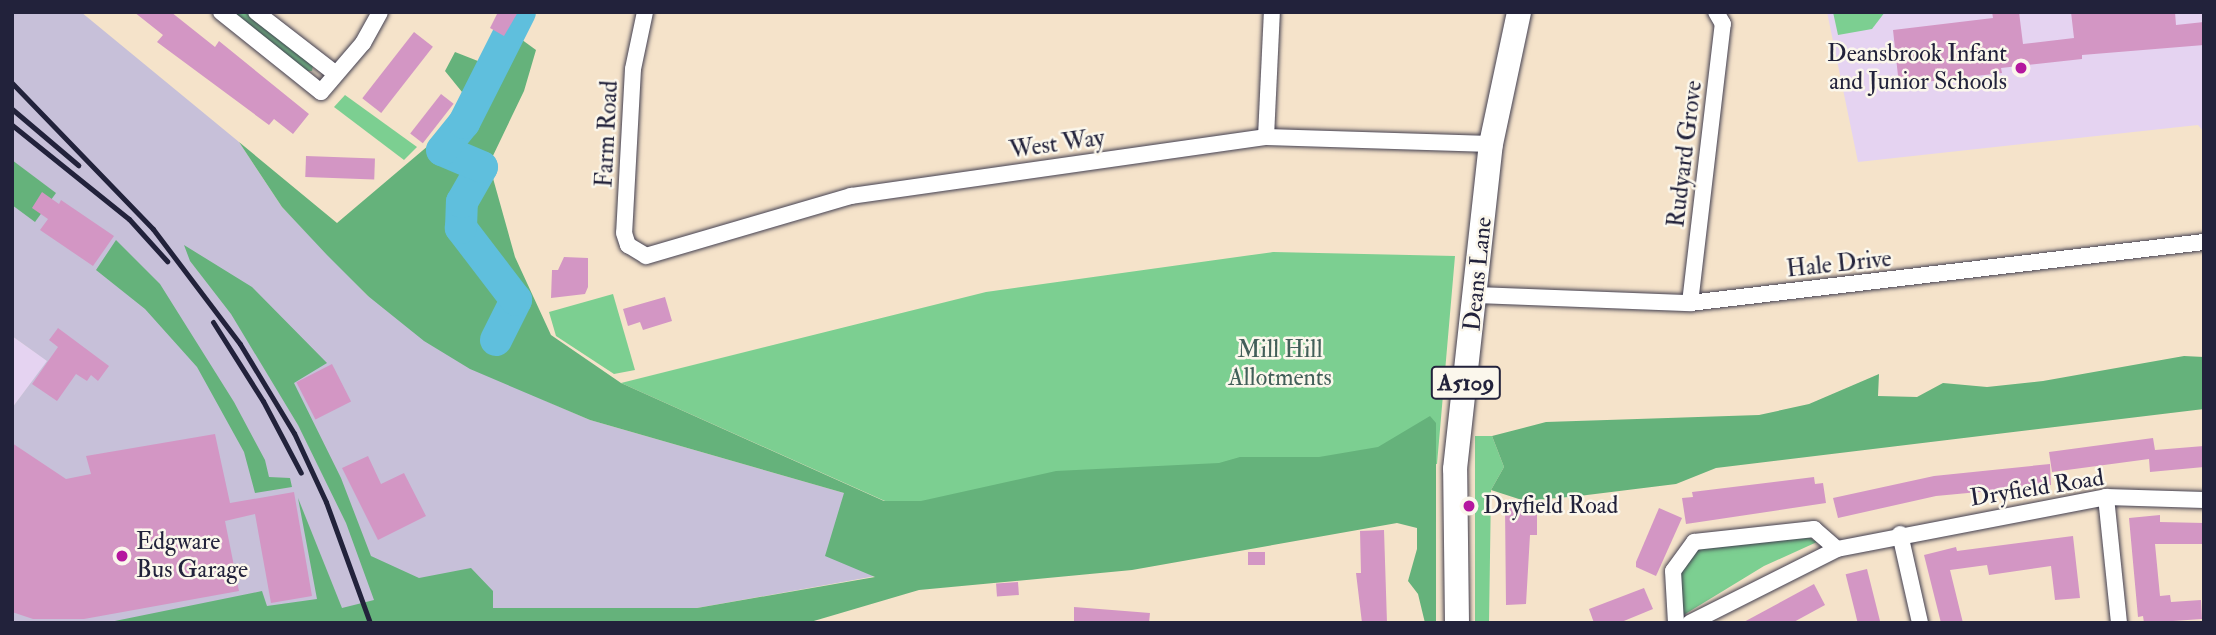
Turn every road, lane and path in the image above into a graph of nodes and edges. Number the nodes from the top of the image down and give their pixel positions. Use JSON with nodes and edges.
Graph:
{"nodes":[{"id":1,"x":220,"y":12,"type":"edge"},
{"id":2,"x":256,"y":12,"type":"edge"},
{"id":3,"x":380,"y":12,"type":"edge"},
{"id":4,"x":645,"y":12,"type":"edge"},
{"id":5,"x":1272,"y":12,"type":"edge"},
{"id":6,"x":1519,"y":12,"type":"edge"},
{"id":7,"x":1716,"y":12,"type":"edge"},
{"id":8,"x":336,"y":74,"type":"junction"},
{"id":9,"x":1266,"y":137,"type":"junction"},
{"id":10,"x":1491,"y":144,"type":"junction"},
{"id":11,"x":2204,"y":242,"type":"edge"},
{"id":12,"x":638,"y":253,"type":"joint"},
{"id":13,"x":1478,"y":295,"type":"junction"},
{"id":14,"x":1690,"y":303,"type":"junction"},
{"id":15,"x":2106,"y":497,"type":"junction"},
{"id":16,"x":2204,"y":500,"type":"edge"},
{"id":17,"x":1900,"y":534,"type":"junction"},
{"id":18,"x":1837,"y":549,"type":"junction"},
{"id":19,"x":1457,"y":623,"type":"edge"},
{"id":20,"x":1675,"y":623,"type":"edge"},
{"id":21,"x":1690,"y":623,"type":"edge"},
{"id":22,"x":1920,"y":623,"type":"edge"},
{"id":23,"x":2119,"y":623,"type":"edge"}],
"edges":[{"from":1,"to":8,"type":"street"},
{"from":2,"to":8,"type":"street"},
{"from":3,"to":8,"type":"street"},
{"from":4,"to":12,"type":"street","name":"Farm Road"},
{"from":5,"to":9,"type":"street"},
{"from":6,"to":10,"type":"main road","name":"Deans Lane","number":"A5109"},
{"from":7,"to":14,"type":"street","name":"Rudyard Grove"},
{"from":9,"to":10,"type":"street","name":"West Way"},
{"from":9,"to":12,"type":"street","name":"West Way"},
{"from":10,"to":13,"type":"main road","name":"Deans Lane","number":"A5109"},
{"from":11,"to":14,"type":"street","name":"Hale Drive"},
{"from":13,"to":14,"type":"street","name":"Hale Drive"},
{"from":13,"to":19,"type":"main road","name":"Deans Lane","number":"A5109"},
{"from":15,"to":16,"type":"street","name":"Dryfield Road"},
{"from":15,"to":17,"type":"street","name":"Dryfield Road"},
{"from":15,"to":23,"type":"street"},
{"from":17,"to":18,"type":"street","name":"Dryfield Road"},
{"from":17,"to":22,"type":"street"},
{"from":18,"to":20,"type":"street"},
{"from":18,"to":21,"type":"street","name":"Dryfield Road"}]}
